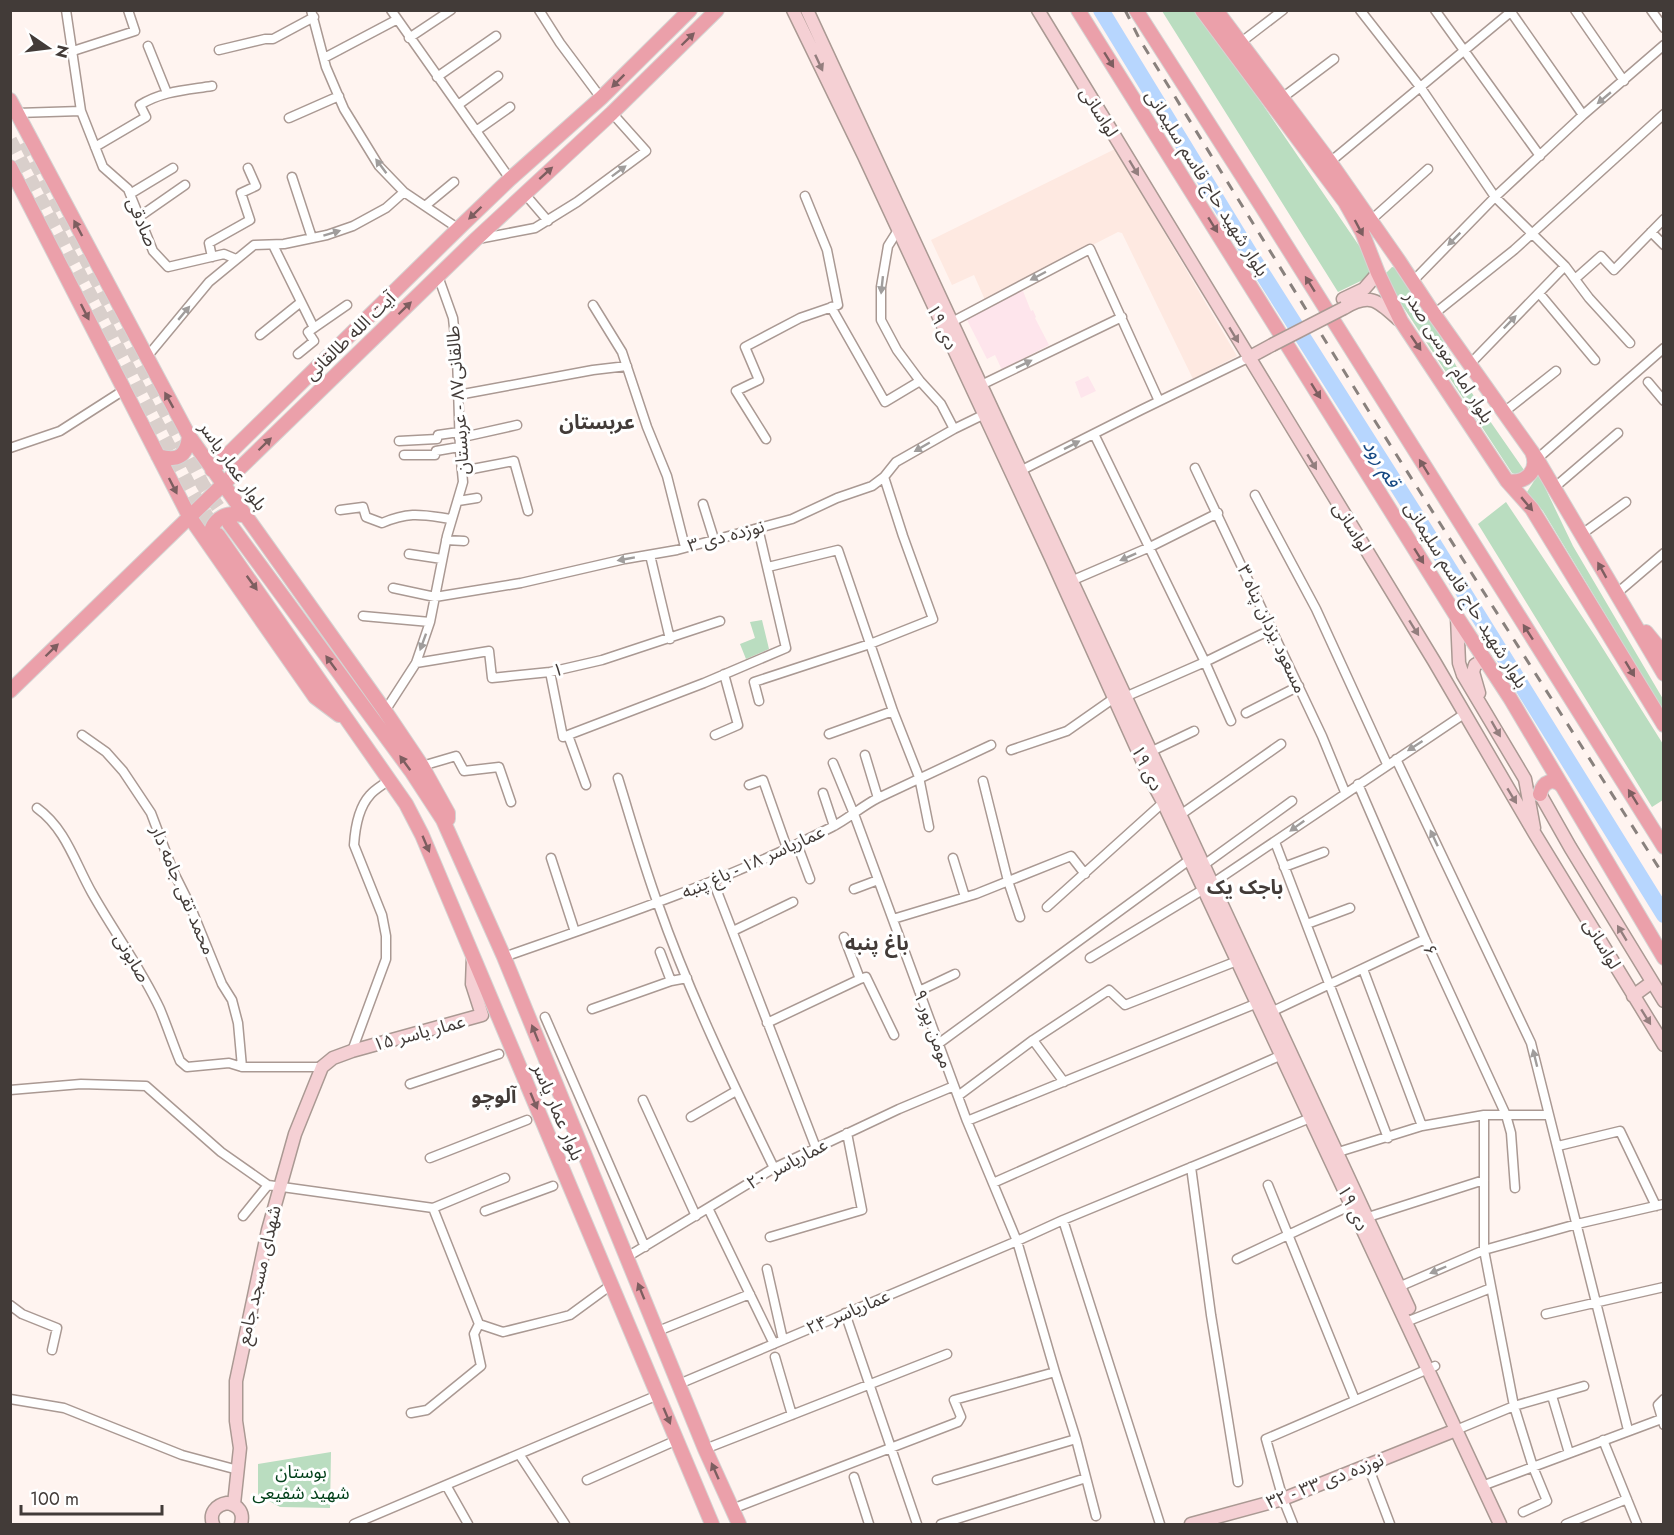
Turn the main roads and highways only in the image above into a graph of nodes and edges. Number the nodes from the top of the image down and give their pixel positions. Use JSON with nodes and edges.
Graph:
{"nodes":[{"id":1,"x":690,"y":10,"type":"edge"},
{"id":2,"x":717,"y":10,"type":"edge"},
{"id":3,"x":794,"y":10,"type":"edge"},
{"id":4,"x":807,"y":10,"type":"edge"},
{"id":5,"x":1038,"y":10,"type":"edge"},
{"id":6,"x":1078,"y":10,"type":"edge"},
{"id":7,"x":1136,"y":10,"type":"edge"},
{"id":8,"x":1202,"y":10,"type":"edge"},
{"id":9,"x":1216,"y":10,"type":"edge"},
{"id":10,"x":14,"y":106,"type":"edge"},
{"id":11,"x":10,"y":167,"type":"edge"},
{"id":12,"x":901,"y":226,"type":"junction"},
{"id":13,"x":1400,"y":261,"type":"junction"},
{"id":14,"x":1378,"y":272,"type":"junction"},
{"id":15,"x":1342,"y":304,"type":"junction"},
{"id":16,"x":1401,"y":321,"type":"junction"},
{"id":17,"x":1248,"y":358,"type":"junction"},
{"id":18,"x":189,"y":436,"type":"junction"},
{"id":19,"x":1534,"y":454,"type":"junction"},
{"id":20,"x":158,"y":456,"type":"junction"},
{"id":21,"x":212,"y":470,"type":"junction"},
{"id":22,"x":1016,"y":474,"type":"junction"},
{"id":23,"x":1507,"y":481,"type":"junction"},
{"id":24,"x":223,"y":484,"type":"junction"},
{"id":25,"x":189,"y":516,"type":"junction"},
{"id":26,"x":246,"y":516,"type":"junction"},
{"id":27,"x":229,"y":523,"type":"tunnel mouth"},
{"id":28,"x":173,"y":532,"type":"junction"},
{"id":29,"x":218,"y":535,"type":"tunnel mouth"},
{"id":30,"x":202,"y":536,"type":"junction"},
{"id":31,"x":211,"y":548,"type":"junction"},
{"id":32,"x":1616,"y":594,"type":"junction"},
{"id":33,"x":1457,"y":617,"type":"junction"},
{"id":34,"x":1662,"y":650,"type":"edge"},
{"id":35,"x":1485,"y":659,"type":"junction"},
{"id":36,"x":1664,"y":674,"type":"edge"},
{"id":37,"x":10,"y":691,"type":"edge"},
{"id":38,"x":1121,"y":696,"type":"junction"},
{"id":39,"x":1483,"y":705,"type":"junction"},
{"id":40,"x":350,"y":724,"type":"junction"},
{"id":41,"x":1664,"y":725,"type":"edge"},
{"id":42,"x":1563,"y":787,"type":"junction"},
{"id":43,"x":1540,"y":794,"type":"joint"},
{"id":44,"x":1167,"y":799,"type":"junction"},
{"id":45,"x":1535,"y":834,"type":"junction"},
{"id":46,"x":449,"y":835,"type":"junction"},
{"id":47,"x":1664,"y":847,"type":"edge"},
{"id":48,"x":1208,"y":886,"type":"junction"},
{"id":49,"x":473,"y":956,"type":"junction"},
{"id":50,"x":1664,"y":958,"type":"edge"},
{"id":51,"x":1652,"y":982,"type":"junction"},
{"id":52,"x":1633,"y":996,"type":"junction"},
{"id":53,"x":1261,"y":1001,"type":"junction"},
{"id":54,"x":1664,"y":1001,"type":"edge"},
{"id":55,"x":1664,"y":1045,"type":"edge"},
{"id":56,"x":333,"y":1058,"type":"joint"},
{"id":57,"x":1460,"y":1429,"type":"junction"},
{"id":58,"x":1486,"y":1485,"type":"junction"},
{"id":59,"x":234,"y":1504,"type":"junction"},
{"id":60,"x":213,"y":1519,"type":"edge"},
{"id":61,"x":1210,"y":1522,"type":"edge"},
{"id":62,"x":200,"y":1524,"type":"edge"},
{"id":63,"x":241,"y":1524,"type":"edge"},
{"id":64,"x":712,"y":1524,"type":"edge"},
{"id":65,"x":739,"y":1524,"type":"edge"},
{"id":66,"x":1191,"y":1524,"type":"edge"},
{"id":67,"x":1500,"y":1524,"type":"edge"},
{"id":68,"x":1509,"y":1524,"type":"edge"}],
"edges":[{"from":1,"to":21,"type":"main road","name":"آیت الله طالقانی","one_way":true},
{"from":24,"to":2,"type":"main road","name":"آیت الله طالقانی","one_way":true},
{"from":3,"to":12,"type":"main road","name":"۱۹ دی","one_way":true},
{"from":4,"to":12,"type":"main road","name":"۱۹ دی"},
{"from":5,"to":17,"type":"main road","name":"لواسانی","one_way":true},
{"from":6,"to":33,"type":"main road","name":"بلوار شهید حاج قاسم سلیمانی","one_way":true},
{"from":47,"to":7,"type":"main road","name":"بلوار شهید حاج قاسم سلیمانی","one_way":true},
{"from":8,"to":14,"type":"main road","name":"بلوار امام موسی صدر","one_way":true},
{"from":9,"to":13,"type":"main road","name":"بلوار امام موسی صدر"},
{"from":18,"to":10,"type":"main road","name":"بلوار عمار یاسر","one_way":true},
{"from":11,"to":20,"type":"main road","name":"بلوار عمار یاسر","one_way":true},
{"from":12,"to":22,"type":"main road","name":"۱۹ دی"},
{"from":13,"to":14,"type":"main road"},
{"from":13,"to":19,"type":"main road","name":"بلوار امام موسی صدر"},
{"from":14,"to":15,"type":"main road"},
{"from":14,"to":16,"type":"main road","name":"بلوار امام موسی صدر"},
{"from":15,"to":16,"type":"main road"},
{"from":15,"to":17,"type":"main road","bridge":true},
{"from":16,"to":23,"type":"main road","name":"بلوار امام موسی صدر","one_way":true},
{"from":17,"to":45,"type":"main road","name":"لواسانی","one_way":true},
{"from":18,"to":20,"type":"main road"},
{"from":18,"to":21,"type":"main road","name":"بلوار عمار یاسر"},
{"from":19,"to":23,"type":"main road"},
{"from":32,"to":19,"type":"main road","name":"بلوار امام موسی صدر","one_way":true},
{"from":20,"to":25,"type":"main road","name":"بلوار عمار یاسر","one_way":true},
{"from":21,"to":24,"type":"main road","name":"بلوار عمار یاسر"},
{"from":22,"to":38,"type":"main road","name":"۱۹ دی"},
{"from":22,"to":38,"type":"main road","name":"۱۹ دی"},
{"from":23,"to":41,"type":"main road","name":"بلوار امام موسی صدر","one_way":true},
{"from":24,"to":25,"type":"main road","name":"آیت الله طالقانی"},
{"from":24,"to":26,"type":"main road","name":"بلوار عمار یاسر"},
{"from":25,"to":28,"type":"main road","name":"آیت الله طالقانی"},
{"from":25,"to":30,"type":"main road","name":"بلوار عمار یاسر"},
{"from":26,"to":31,"type":"main road"},
{"from":26,"to":46,"type":"main road","name":"بلوار عمار یاسر"},
{"from":46,"to":27,"type":"main road","name":"بلوار عمار یاسر","one_way":true},
{"from":28,"to":30,"type":"main road"},
{"from":37,"to":28,"type":"main road","name":"آیت الله طالقانی","one_way":true},
{"from":29,"to":40,"type":"main road","name":"بلوار عمار یاسر","one_way":true},
{"from":30,"to":31,"type":"main road","name":"بلوار عمار یاسر"},
{"from":31,"to":40,"type":"main road","name":"بلوار عمار یاسر"},
{"from":32,"to":34,"type":"main road"},
{"from":32,"to":36,"type":"main road","name":"بلوار امام موسی صدر"},
{"from":33,"to":35,"type":"main road","name":"بلوار شهید حاج قاسم سلیمانی"},
{"from":33,"to":39,"type":"main road"},
{"from":35,"to":39,"type":"main road"},
{"from":35,"to":42,"type":"main road","name":"بلوار شهید حاج قاسم سلیمانی"},
{"from":38,"to":44,"type":"main road","name":"۱۹ دی"},
{"from":38,"to":44,"type":"main road","name":"۱۹ دی"},
{"from":39,"to":45,"type":"main road","one_way":true},
{"from":40,"to":49,"type":"main road","name":"بلوار عمار یاسر","one_way":true},
{"from":42,"to":43,"type":"main road"},
{"from":42,"to":50,"type":"main road","name":"بلوار شهید حاج قاسم سلیمانی"},
{"from":51,"to":43,"type":"main road","name":"لواسانی","one_way":true},
{"from":44,"to":48,"type":"main road","name":"۱۹ دی"},
{"from":45,"to":52,"type":"main road","name":"لواسانی"},
{"from":65,"to":46,"type":"main road","name":"بلوار عمار یاسر","one_way":true},
{"from":48,"to":53,"type":"main road","name":"۱۹ دی"},
{"from":48,"to":53,"type":"main road","name":"۱۹ دی"},
{"from":49,"to":56,"type":"main road","name":"عمار یاسر ۱۵"},
{"from":49,"to":64,"type":"main road","name":"بلوار عمار یاسر","one_way":true},
{"from":51,"to":52,"type":"main road"},
{"from":51,"to":54,"type":"main road","name":"لواسانی"},
{"from":52,"to":55,"type":"main road","name":"لواسانی","one_way":true},
{"from":53,"to":57,"type":"main road","name":"۱۹ دی"},
{"from":56,"to":59,"type":"main road","name":"شهدای مسجد جامع"},
{"from":57,"to":58,"type":"main road","name":"۱۹ دی"},
{"from":57,"to":61,"type":"main road","name":"۳۲ - نوزده دی ۳۳"},
{"from":58,"to":67,"type":"main road","name":"۱۹ دی"},
{"from":58,"to":68,"type":"main road","name":"۱۹ دی"},
{"from":59,"to":60,"type":"main road"},
{"from":59,"to":63,"type":"main road"},
{"from":60,"to":62,"type":"main road"},
{"from":61,"to":66,"type":"main road","name":"۳۲ - نوزده دی ۳۳"}]}
